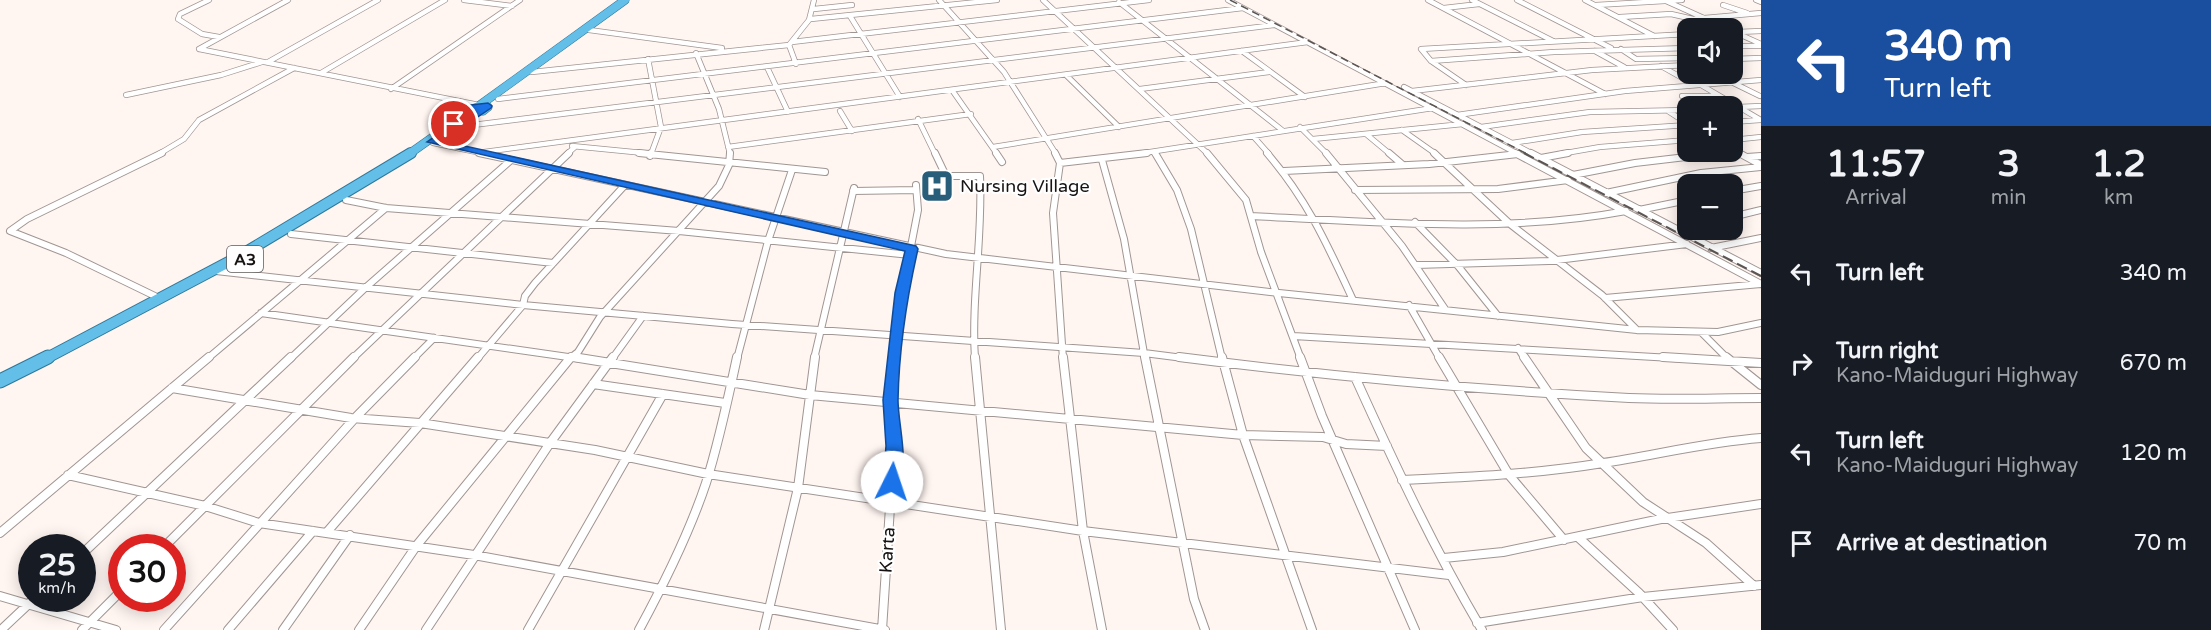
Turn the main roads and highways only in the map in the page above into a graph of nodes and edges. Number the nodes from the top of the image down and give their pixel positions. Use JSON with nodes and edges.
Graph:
{"nodes":[{"id":1,"x":625,"y":0,"type":"edge"},
{"id":2,"x":630,"y":0,"type":"edge"},
{"id":3,"x":479,"y":107,"type":"junction"},
{"id":4,"x":220,"y":271,"type":"junction"},
{"id":5,"x":0,"y":381,"type":"edge"},
{"id":6,"x":0,"y":387,"type":"edge"}],
"edges":[{"from":1,"to":3,"type":"highway","number":"A3"},
{"from":2,"to":3,"type":"highway","number":"A3"},
{"from":3,"to":4,"type":"highway","number":"A3"},
{"from":3,"to":4,"type":"highway","number":"A3"},
{"from":4,"to":5,"type":"highway","number":"A3"},
{"from":4,"to":6,"type":"highway","number":"A3"}]}
